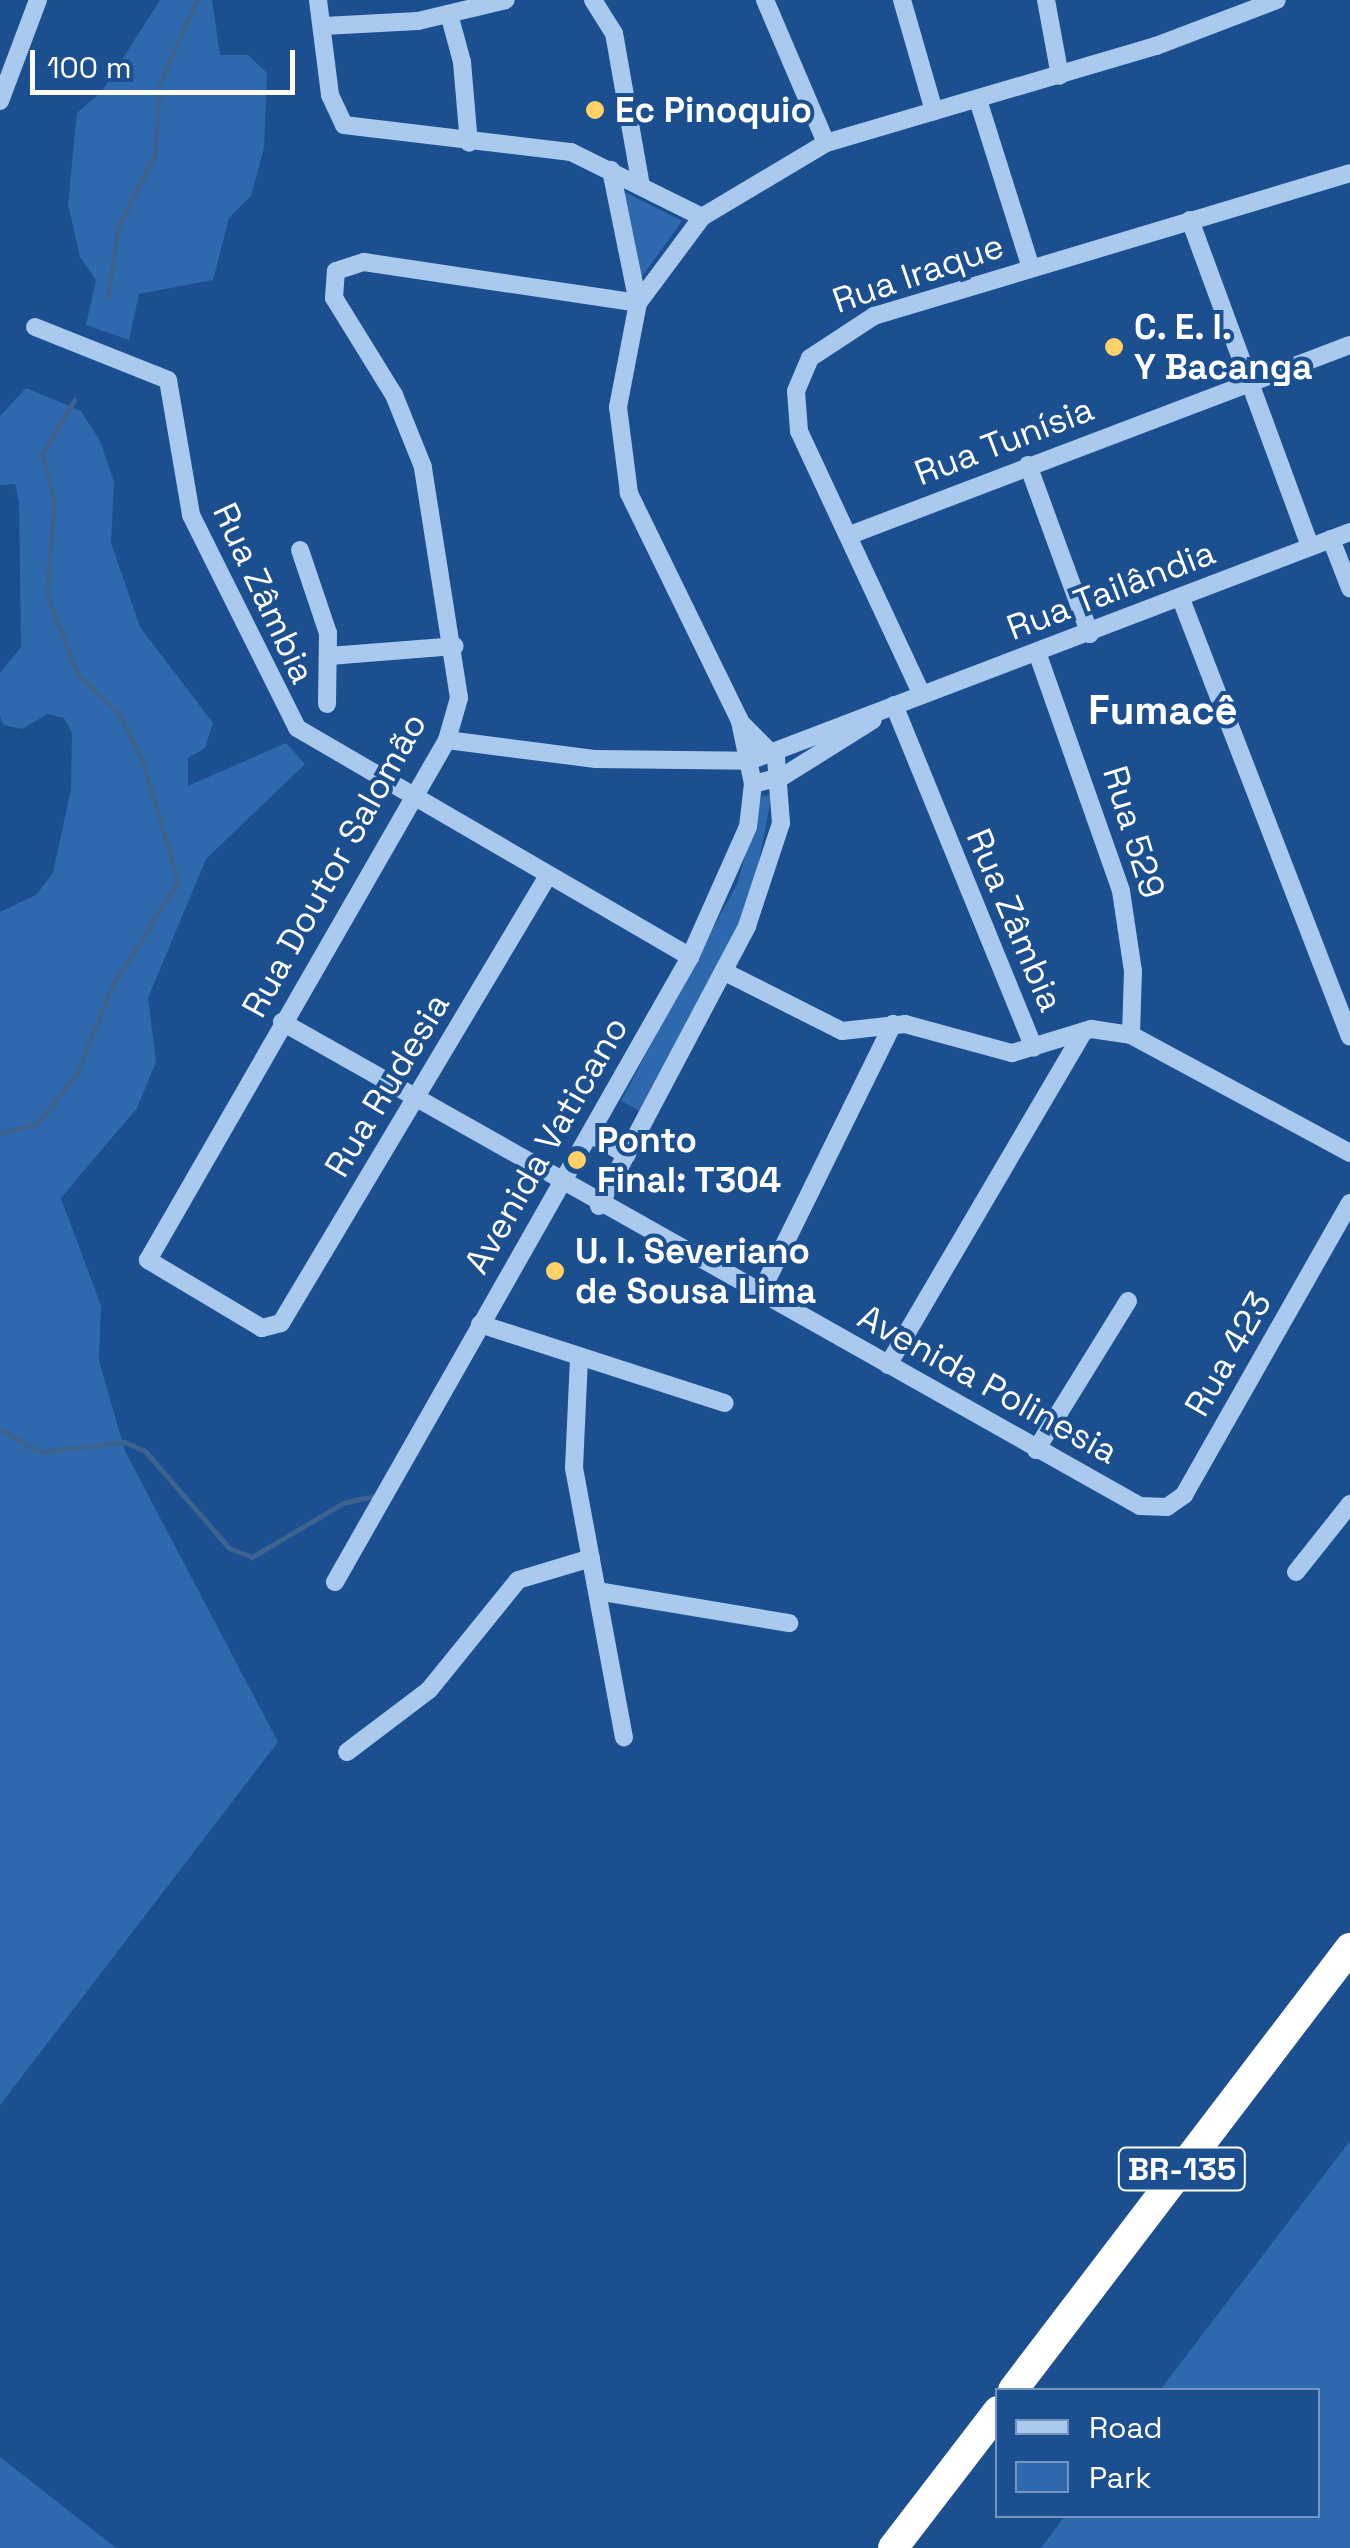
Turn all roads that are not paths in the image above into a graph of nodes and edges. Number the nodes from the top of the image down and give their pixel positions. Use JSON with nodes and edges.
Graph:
{"nodes":[{"id":1,"x":38,"y":0,"type":"edge"},
{"id":2,"x":318,"y":0,"type":"edge"},
{"id":3,"x":506,"y":0,"type":"edge"},
{"id":4,"x":593,"y":0,"type":"edge"},
{"id":5,"x":764,"y":0,"type":"edge"},
{"id":6,"x":902,"y":0,"type":"edge"},
{"id":7,"x":1046,"y":0,"type":"edge"},
{"id":8,"x":1277,"y":0,"type":"edge"},
{"id":9,"x":1253,"y":4,"type":"edge"},
{"id":10,"x":449,"y":14,"type":"junction"},
{"id":11,"x":324,"y":26,"type":"junction"},
{"id":12,"x":1060,"y":76,"type":"junction"},
{"id":13,"x":978,"y":100,"type":"junction"},
{"id":14,"x":0,"y":101,"type":"edge"},
{"id":15,"x":934,"y":111,"type":"junction"},
{"id":16,"x":469,"y":143,"type":"junction"},
{"id":17,"x":826,"y":143,"type":"junction"},
{"id":18,"x":611,"y":170,"type":"junction"},
{"id":19,"x":1350,"y":172,"type":"edge"},
{"id":20,"x":641,"y":186,"type":"junction"},
{"id":21,"x":702,"y":218,"type":"junction"},
{"id":22,"x":1190,"y":220,"type":"junction"},
{"id":23,"x":1030,"y":268,"type":"junction"},
{"id":24,"x":638,"y":303,"type":"junction"},
{"id":25,"x":35,"y":327,"type":"dead end"},
{"id":26,"x":1350,"y":345,"type":"edge"},
{"id":27,"x":1248,"y":382,"type":"junction"},
{"id":28,"x":1028,"y":466,"type":"junction"},
{"id":29,"x":1350,"y":532,"type":"edge"},
{"id":30,"x":850,"y":536,"type":"junction"},
{"id":31,"x":1331,"y":539,"type":"junction"},
{"id":32,"x":1310,"y":547,"type":"junction"},
{"id":33,"x":300,"y":550,"type":"dead end"},
{"id":34,"x":1350,"y":588,"type":"edge"},
{"id":35,"x":1181,"y":599,"type":"junction"},
{"id":36,"x":1090,"y":634,"type":"junction"},
{"id":37,"x":456,"y":646,"type":"junction"},
{"id":38,"x":1038,"y":655,"type":"junction"},
{"id":39,"x":329,"y":656,"type":"junction"},
{"id":40,"x":922,"y":695,"type":"junction"},
{"id":41,"x":327,"y":704,"type":"dead end"},
{"id":42,"x":894,"y":705,"type":"junction"},
{"id":43,"x":740,"y":722,"type":"junction"},
{"id":44,"x":447,"y":740,"type":"junction"},
{"id":45,"x":772,"y":752,"type":"junction"},
{"id":46,"x":749,"y":761,"type":"junction"},
{"id":47,"x":782,"y":778,"type":"junction"},
{"id":48,"x":753,"y":784,"type":"junction"},
{"id":49,"x":412,"y":797,"type":"junction"},
{"id":50,"x":546,"y":879,"type":"junction"},
{"id":51,"x":690,"y":957,"type":"junction"},
{"id":52,"x":725,"y":972,"type":"junction"},
{"id":53,"x":282,"y":1022,"type":"junction"},
{"id":54,"x":893,"y":1024,"type":"junction"},
{"id":55,"x":1084,"y":1031,"type":"junction"},
{"id":56,"x":1131,"y":1035,"type":"junction"},
{"id":57,"x":1350,"y":1036,"type":"edge"},
{"id":58,"x":1034,"y":1048,"type":"junction"},
{"id":59,"x":417,"y":1100,"type":"junction"},
{"id":60,"x":592,"y":1135,"type":"junction"},
{"id":61,"x":1350,"y":1154,"type":"edge"},
{"id":62,"x":627,"y":1155,"type":"junction"},
{"id":63,"x":563,"y":1185,"type":"junction"},
{"id":64,"x":1350,"y":1203,"type":"edge"},
{"id":65,"x":599,"y":1206,"type":"junction"},
{"id":66,"x":761,"y":1292,"type":"junction"},
{"id":67,"x":1128,"y":1301,"type":"dead end"},
{"id":68,"x":281,"y":1323,"type":"joint"},
{"id":69,"x":480,"y":1324,"type":"junction"},
{"id":70,"x":579,"y":1358,"type":"junction"},
{"id":71,"x":888,"y":1365,"type":"junction"},
{"id":72,"x":724,"y":1403,"type":"dead end"},
{"id":73,"x":1036,"y":1450,"type":"junction"},
{"id":74,"x":1350,"y":1504,"type":"edge"},
{"id":75,"x":1140,"y":1506,"type":"joint"},
{"id":76,"x":590,"y":1558,"type":"junction"},
{"id":77,"x":1296,"y":1572,"type":"dead end"},
{"id":78,"x":335,"y":1582,"type":"dead end"},
{"id":79,"x":597,"y":1590,"type":"junction"},
{"id":80,"x":789,"y":1622,"type":"dead end"},
{"id":81,"x":624,"y":1737,"type":"dead end"},
{"id":82,"x":347,"y":1752,"type":"dead end"},
{"id":83,"x":1350,"y":1948,"type":"edge"},
{"id":84,"x":1015,"y":2388,"type":"edge"},
{"id":85,"x":995,"y":2415,"type":"edge"},
{"id":86,"x":894,"y":2548,"type":"edge"}],
"edges":[{"from":1,"to":14,"type":"street"},
{"from":2,"to":11,"type":"street"},
{"from":3,"to":10,"type":"street"},
{"from":4,"to":20,"type":"street"},
{"from":5,"to":17,"type":"street"},
{"from":6,"to":15,"type":"street"},
{"from":7,"to":12,"type":"street"},
{"from":8,"to":9,"type":"street","name":"Avenida Vaticano"},
{"from":9,"to":12,"type":"street","name":"Avenida Vaticano"},
{"from":10,"to":11,"type":"street"},
{"from":10,"to":16,"type":"street"},
{"from":11,"to":16,"type":"street"},
{"from":12,"to":13,"type":"street","name":"Avenida Vaticano"},
{"from":13,"to":15,"type":"street","name":"Avenida Vaticano"},
{"from":13,"to":23,"type":"street"},
{"from":15,"to":17,"type":"street","name":"Avenida Vaticano"},
{"from":16,"to":18,"type":"street"},
{"from":17,"to":21,"type":"street","name":"Avenida Vaticano"},
{"from":18,"to":20,"type":"street"},
{"from":18,"to":24,"type":"street"},
{"from":19,"to":22,"type":"street","name":"Rua Iraque"},
{"from":20,"to":21,"type":"street"},
{"from":21,"to":24,"type":"street","name":"Avenida Vaticano"},
{"from":22,"to":23,"type":"street","name":"Rua Iraque"},
{"from":22,"to":27,"type":"street"},
{"from":23,"to":30,"type":"street","name":"Rua Iraque"},
{"from":24,"to":37,"type":"street","name":"Rua Doutor Salomão"},
{"from":24,"to":43,"type":"street","name":"Avenida Vaticano"},
{"from":25,"to":49,"type":"street","name":"Rua Zâmbia"},
{"from":26,"to":27,"type":"street","name":"Rua Tunísia"},
{"from":27,"to":28,"type":"street","name":"Rua Tunísia"},
{"from":27,"to":32,"type":"street"},
{"from":28,"to":30,"type":"street","name":"Rua Tunísia"},
{"from":28,"to":36,"type":"street"},
{"from":29,"to":31,"type":"street","name":"Rua Tailândia"},
{"from":30,"to":40,"type":"street","name":"Rua Iraque"},
{"from":31,"to":32,"type":"street","name":"Rua Tailândia"},
{"from":31,"to":34,"type":"street"},
{"from":32,"to":35,"type":"street","name":"Rua Tailândia"},
{"from":33,"to":39,"type":"street"},
{"from":35,"to":36,"type":"street","name":"Rua Tailândia"},
{"from":35,"to":57,"type":"street"},
{"from":36,"to":38,"type":"street","name":"Rua Tailândia"},
{"from":37,"to":39,"type":"street"},
{"from":37,"to":44,"type":"street","name":"Rua Doutor Salomão"},
{"from":38,"to":40,"type":"street","name":"Rua Tailândia"},
{"from":38,"to":56,"type":"street","name":"Rua 529"},
{"from":39,"to":41,"type":"street"},
{"from":40,"to":42,"type":"street","name":"Rua Tailândia"},
{"from":42,"to":45,"type":"street","name":"Rua Tailândia"},
{"from":42,"to":47,"type":"street","name":"Rua Tailândia"},
{"from":42,"to":58,"type":"street","name":"Rua Zâmbia"},
{"from":43,"to":45,"type":"street","name":"Avenida Vaticano"},
{"from":43,"to":46,"type":"street","name":"Avenida Vaticano"},
{"from":44,"to":46,"type":"street"},
{"from":44,"to":49,"type":"street","name":"Rua Doutor Salomão"},
{"from":45,"to":46,"type":"street","name":"Rua Tailândia"},
{"from":45,"to":47,"type":"street","name":"Avenida Vaticano"},
{"from":46,"to":48,"type":"street","name":"Avenida Vaticano"},
{"from":47,"to":48,"type":"street","name":"Rua Tailândia"},
{"from":47,"to":52,"type":"street","name":"Avenida Vaticano"},
{"from":48,"to":51,"type":"street","name":"Avenida Vaticano"},
{"from":49,"to":50,"type":"street","name":"Rua Zâmbia"},
{"from":49,"to":53,"type":"street","name":"Rua Doutor Salomão"},
{"from":50,"to":51,"type":"street","name":"Rua Zâmbia"},
{"from":50,"to":59,"type":"street","name":"Rua Rudesia"},
{"from":51,"to":60,"type":"street","name":"Avenida Vaticano"},
{"from":52,"to":54,"type":"street","name":"Rua Zâmbia"},
{"from":52,"to":62,"type":"street","name":"Avenida Vaticano"},
{"from":53,"to":59,"type":"street","name":"Avenida Polinesia"},
{"from":53,"to":68,"type":"street","name":"Rua Doutor Salomão"},
{"from":54,"to":58,"type":"street","name":"Rua Zâmbia"},
{"from":54,"to":66,"type":"street"},
{"from":55,"to":56,"type":"street","name":"Rua Zâmbia"},
{"from":55,"to":58,"type":"street","name":"Rua Zâmbia"},
{"from":55,"to":71,"type":"street"},
{"from":56,"to":61,"type":"street","name":"Rua Zâmbia"},
{"from":59,"to":63,"type":"street","name":"Avenida Polinesia"},
{"from":59,"to":68,"type":"street","name":"Rua Rudesia"},
{"from":60,"to":62,"type":"street"},
{"from":60,"to":63,"type":"street","name":"Avenida Vaticano"},
{"from":62,"to":65,"type":"street","name":"Avenida Vaticano"},
{"from":63,"to":65,"type":"street","name":"Avenida Polinesia"},
{"from":63,"to":69,"type":"street","name":"Avenida Vaticano"},
{"from":64,"to":75,"type":"street","name":"Rua 423"},
{"from":65,"to":66,"type":"street","name":"Avenida Polinesia"},
{"from":66,"to":71,"type":"street","name":"Avenida Polinesia"},
{"from":67,"to":73,"type":"street"},
{"from":69,"to":70,"type":"street"},
{"from":69,"to":78,"type":"street","name":"Avenida Vaticano"},
{"from":70,"to":72,"type":"street"},
{"from":70,"to":76,"type":"street"},
{"from":71,"to":73,"type":"street","name":"Avenida Polinesia"},
{"from":73,"to":75,"type":"street","name":"Avenida Polinesia"},
{"from":74,"to":77,"type":"street"},
{"from":76,"to":79,"type":"street"},
{"from":76,"to":82,"type":"street"},
{"from":79,"to":80,"type":"street"},
{"from":79,"to":81,"type":"street"},
{"from":83,"to":84,"type":"highway","number":"BR-135"},
{"from":85,"to":86,"type":"highway"}]}
